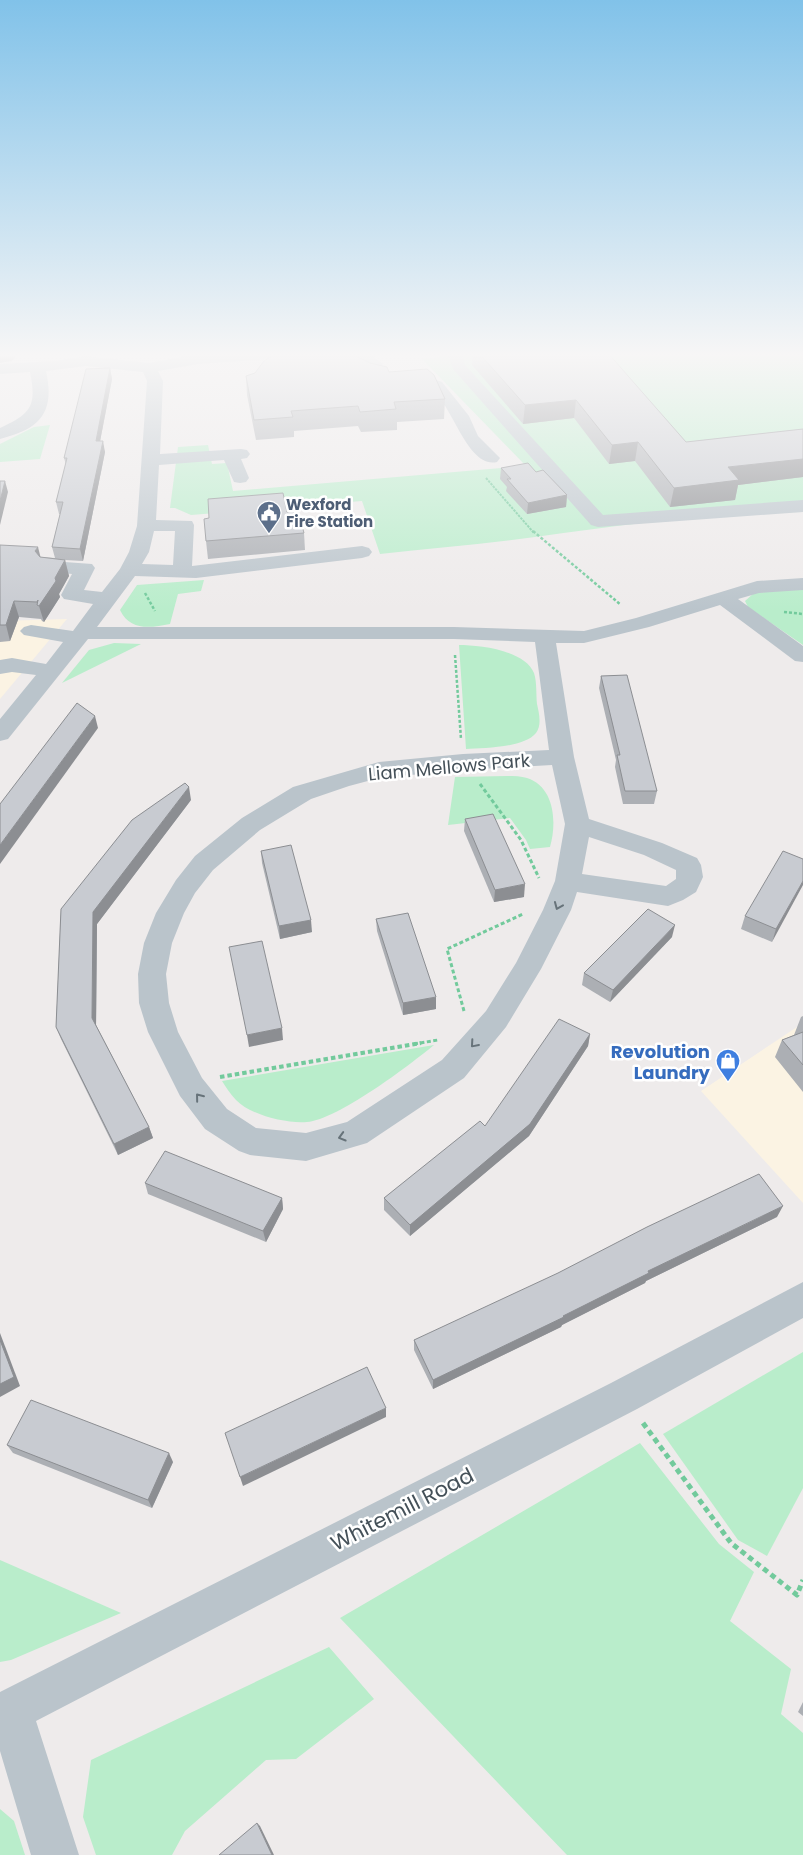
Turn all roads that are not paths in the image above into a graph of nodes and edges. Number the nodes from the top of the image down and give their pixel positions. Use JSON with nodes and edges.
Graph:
{"nodes":[{"id":1,"x":151,"y":439,"type":"edge"},
{"id":2,"x":472,"y":439,"type":"edge"},
{"id":3,"x":524,"y":439,"type":"edge"},
{"id":4,"x":490,"y":458,"type":"dead end"},
{"id":5,"x":150,"y":460,"type":"junction"},
{"id":6,"x":240,"y":478,"type":"dead end"},
{"id":7,"x":803,"y":506,"type":"edge"},
{"id":8,"x":146,"y":526,"type":"junction"},
{"id":9,"x":362,"y":552,"type":"dead end"},
{"id":10,"x":51,"y":567,"type":"edge"},
{"id":11,"x":129,"y":570,"type":"junction"},
{"id":12,"x":182,"y":571,"type":"junction"},
{"id":13,"x":803,"y":584,"type":"edge"},
{"id":14,"x":723,"y":598,"type":"junction"},
{"id":15,"x":106,"y":599,"type":"junction"},
{"id":16,"x":31,"y":631,"type":"dead end"},
{"id":17,"x":80,"y":636,"type":"junction"},
{"id":18,"x":545,"y":637,"type":"junction"},
{"id":19,"x":803,"y":656,"type":"edge"},
{"id":20,"x":0,"y":667,"type":"edge"},
{"id":21,"x":51,"y":672,"type":"junction"},
{"id":22,"x":0,"y":734,"type":"edge"},
{"id":23,"x":562,"y":757,"type":"junction"},
{"id":24,"x":578,"y":824,"type":"junction"},
{"id":25,"x":568,"y":881,"type":"junction"},
{"id":26,"x":803,"y":1299,"type":"edge"},
{"id":27,"x":5,"y":1713,"type":"edge"},
{"id":28,"x":55,"y":1855,"type":"edge"}],
"edges":[{"from":1,"to":5,"type":"street"},
{"from":2,"to":4,"type":"street"},
{"from":3,"to":7,"type":"street"},
{"from":5,"to":6,"type":"street"},
{"from":5,"to":8,"type":"street"},
{"from":8,"to":11,"type":"street"},
{"from":8,"to":12,"type":"street"},
{"from":9,"to":12,"type":"street"},
{"from":10,"to":15,"type":"street"},
{"from":11,"to":12,"type":"street"},
{"from":11,"to":15,"type":"street"},
{"from":13,"to":14,"type":"street"},
{"from":14,"to":18,"type":"street"},
{"from":14,"to":19,"type":"street"},
{"from":15,"to":17,"type":"street"},
{"from":16,"to":17,"type":"street"},
{"from":17,"to":18,"type":"street"},
{"from":17,"to":21,"type":"street"},
{"from":18,"to":23,"type":"street","name":"Liam Mellows Park"},
{"from":20,"to":21,"type":"street"},
{"from":21,"to":22,"type":"street"},
{"from":23,"to":24,"type":"street","name":"Liam Mellows Park"},
{"from":25,"to":23,"type":"street","name":"Liam Mellows Park","one_way":true},
{"from":24,"to":25,"type":"street","name":"Liam Mellows Park"},
{"from":24,"to":25,"type":"street"},
{"from":26,"to":27,"type":"street","name":"Whitemill Road"},
{"from":27,"to":28,"type":"street"}]}
